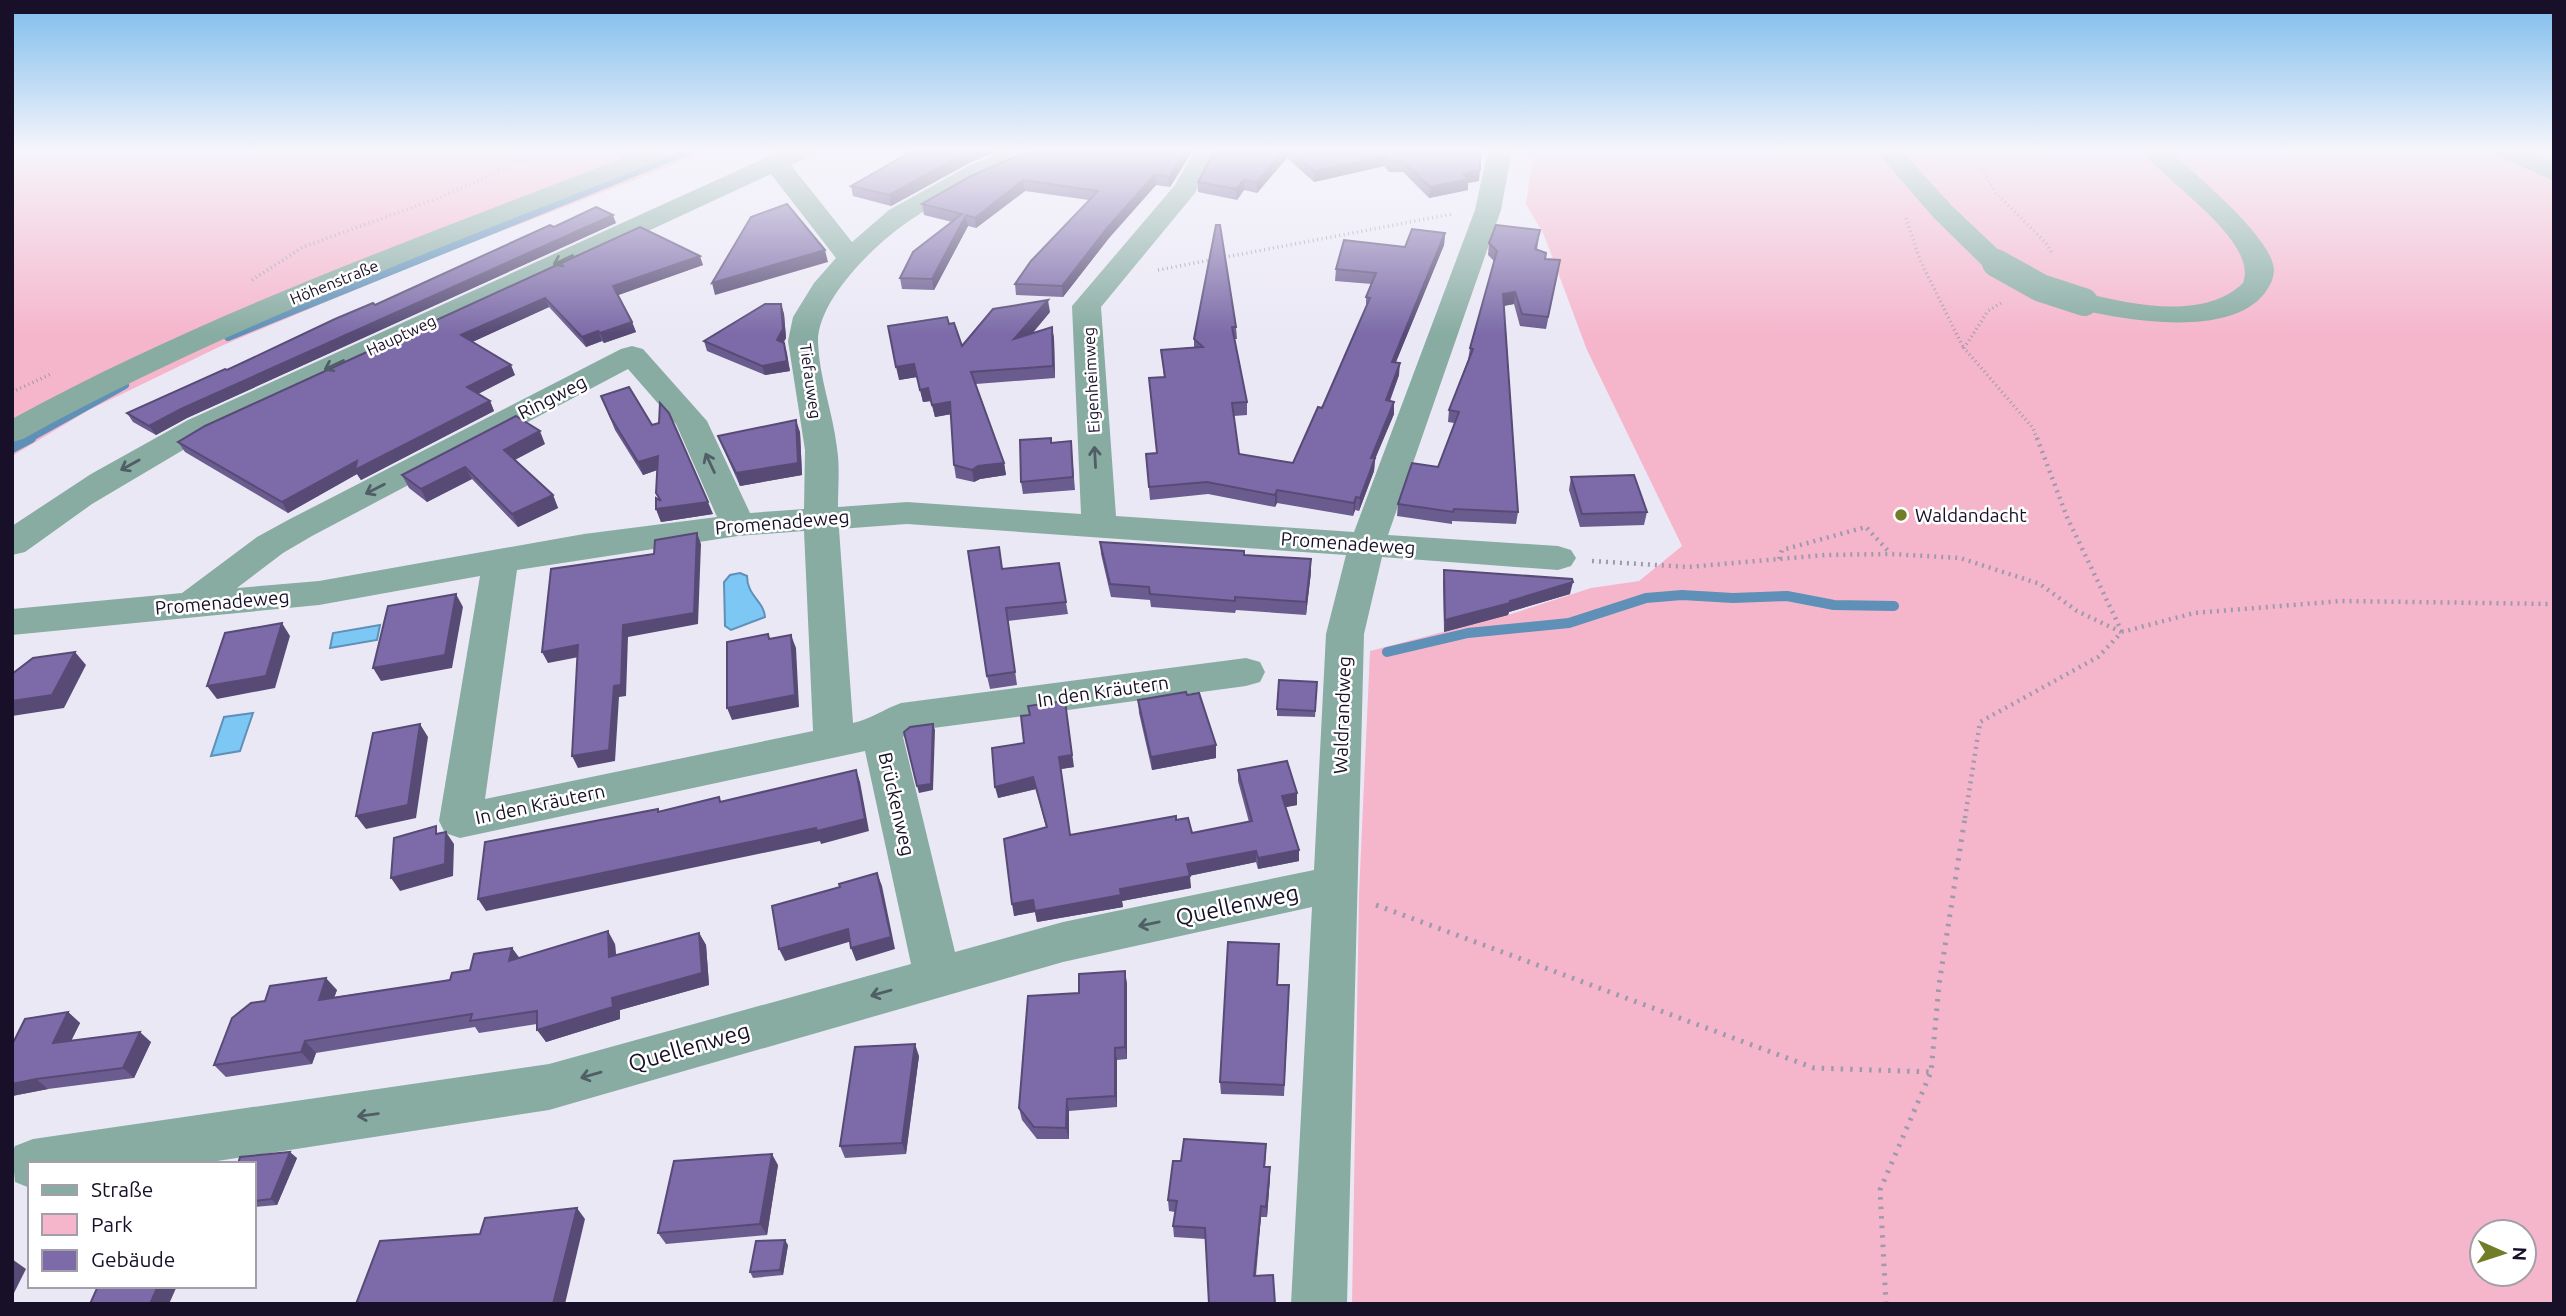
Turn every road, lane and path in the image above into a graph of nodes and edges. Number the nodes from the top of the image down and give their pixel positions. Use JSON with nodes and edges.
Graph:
{"nodes":[{"id":1,"x":401,"y":211,"type":"edge"},
{"id":2,"x":510,"y":211,"type":"edge"},
{"id":3,"x":670,"y":211,"type":"edge"},
{"id":4,"x":813,"y":211,"type":"edge"},
{"id":5,"x":905,"y":211,"type":"edge"},
{"id":6,"x":1166,"y":211,"type":"edge"},
{"id":7,"x":1471,"y":211,"type":"edge"},
{"id":8,"x":1487,"y":211,"type":"edge"},
{"id":9,"x":1942,"y":211,"type":"edge"},
{"id":10,"x":2014,"y":211,"type":"edge"},
{"id":11,"x":2217,"y":211,"type":"edge"},
{"id":12,"x":1905,"y":215,"type":"dead end"},
{"id":13,"x":303,"y":247,"type":"dead end"},
{"id":14,"x":852,"y":257,"type":"junction"},
{"id":15,"x":2056,"y":260,"type":"dead end"},
{"id":16,"x":1107,"y":280,"type":"junction"},
{"id":17,"x":2007,"y":300,"type":"dead end"},
{"id":18,"x":1964,"y":348,"type":"junction"},
{"id":19,"x":12,"y":432,"type":"edge"},
{"id":20,"x":821,"y":518,"type":"junction"},
{"id":21,"x":738,"y":525,"type":"junction"},
{"id":22,"x":1099,"y":525,"type":"junction"},
{"id":23,"x":12,"y":544,"type":"edge"},
{"id":24,"x":1367,"y":544,"type":"junction"},
{"id":25,"x":1891,"y":554,"type":"junction"},
{"id":26,"x":1558,"y":558,"type":"joint"},
{"id":27,"x":1779,"y":559,"type":"junction"},
{"id":28,"x":500,"y":563,"type":"junction"},
{"id":29,"x":2554,"y":604,"type":"edge"},
{"id":30,"x":191,"y":605,"type":"junction"},
{"id":31,"x":12,"y":622,"type":"edge"},
{"id":32,"x":2122,"y":632,"type":"junction"},
{"id":33,"x":1245,"y":672,"type":"dead end"},
{"id":34,"x":881,"y":732,"type":"junction"},
{"id":35,"x":834,"y":741,"type":"junction"},
{"id":36,"x":1335,"y":889,"type":"junction"},
{"id":37,"x":937,"y":977,"type":"junction"},
{"id":38,"x":1931,"y":1072,"type":"junction"},
{"id":39,"x":44,"y":1162,"type":"edge"},
{"id":40,"x":1319,"y":1304,"type":"edge"},
{"id":41,"x":1886,"y":1304,"type":"edge"}],
"edges":[{"from":1,"to":13,"type":"path"},
{"from":2,"to":19,"type":"street","name":"Höhenstraße"},
{"from":3,"to":23,"type":"street","name":"Hauptweg","one_way":true},
{"from":4,"to":14,"type":"street"},
{"from":5,"to":14,"type":"street","name":"Tiefauweg"},
{"from":6,"to":16,"type":"street","name":"Eigenheimweg"},
{"from":7,"to":16,"type":"path"},
{"from":8,"to":24,"type":"street","name":"Waldrandweg"},
{"from":9,"to":11,"type":"street","bridge":true},
{"from":10,"to":15,"type":"path"},
{"from":12,"to":18,"type":"path"},
{"from":14,"to":20,"type":"street","name":"Tiefauweg"},
{"from":22,"to":16,"type":"street","name":"Eigenheimweg","one_way":true},
{"from":17,"to":18,"type":"path"},
{"from":18,"to":32,"type":"path"},
{"from":20,"to":21,"type":"street","name":"Promenadeweg"},
{"from":20,"to":22,"type":"street","name":"Promenadeweg"},
{"from":20,"to":35,"type":"street"},
{"from":21,"to":28,"type":"street","name":"Promenadeweg"},
{"from":21,"to":30,"type":"street","name":"Ringweg","one_way":true},
{"from":22,"to":24,"type":"street","name":"Promenadeweg"},
{"from":24,"to":26,"type":"street","name":"Promenadeweg"},
{"from":24,"to":36,"type":"street","name":"Waldrandweg"},
{"from":25,"to":27,"type":"path"},
{"from":25,"to":27,"type":"path"},
{"from":25,"to":32,"type":"path"},
{"from":26,"to":27,"type":"path"},
{"from":28,"to":30,"type":"street","name":"Promenadeweg"},
{"from":28,"to":35,"type":"street","name":"In den Kräutern"},
{"from":29,"to":32,"type":"path"},
{"from":30,"to":31,"type":"street","name":"Promenadeweg"},
{"from":32,"to":38,"type":"path"},
{"from":33,"to":34,"type":"street","name":"In den Kräutern"},
{"from":34,"to":35,"type":"street","name":"Brückenweg"},
{"from":34,"to":37,"type":"street","name":"Brückenweg"},
{"from":36,"to":37,"type":"street","name":"Quellenweg","one_way":true},
{"from":36,"to":38,"type":"path"},
{"from":36,"to":40,"type":"street","name":"Waldrandweg"},
{"from":37,"to":39,"type":"street","name":"Quellenweg","one_way":true},
{"from":38,"to":41,"type":"path"}]}
